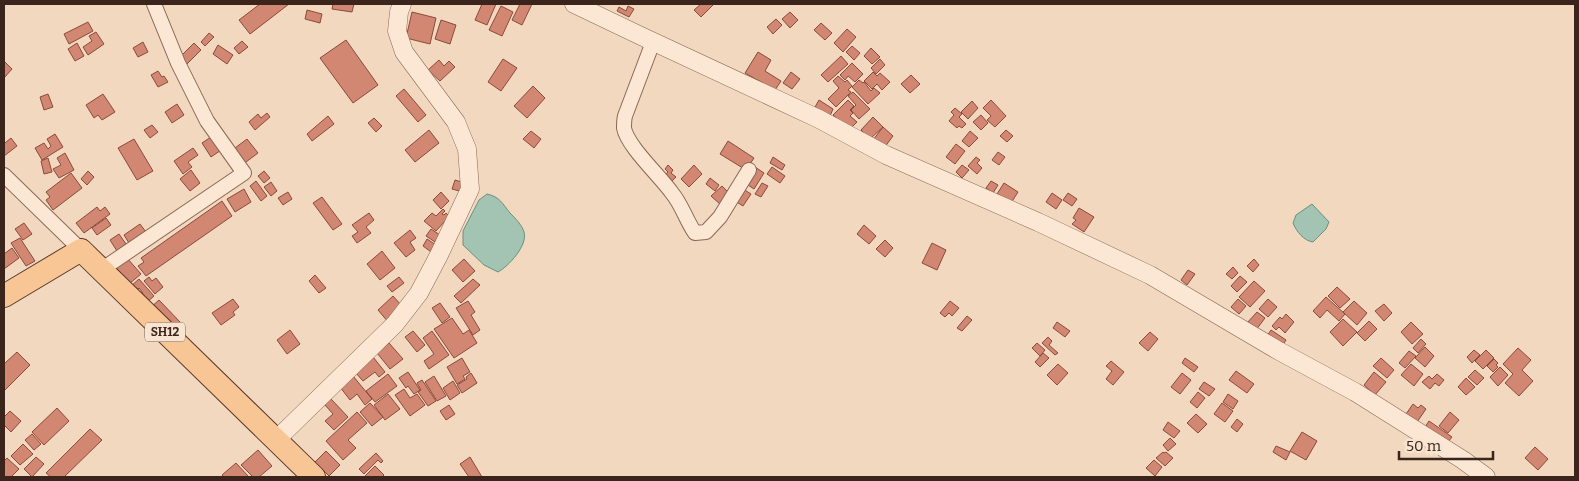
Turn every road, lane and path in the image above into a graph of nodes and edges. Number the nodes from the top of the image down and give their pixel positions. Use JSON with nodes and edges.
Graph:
{"nodes":[{"id":1,"x":154,"y":4,"type":"edge"},
{"id":2,"x":402,"y":4,"type":"edge"},
{"id":3,"x":574,"y":4,"type":"edge"},
{"id":4,"x":653,"y":42,"type":"junction"},
{"id":5,"x":749,"y":170,"type":"dead end"},
{"id":6,"x":4,"y":175,"type":"edge"},
{"id":7,"x":81,"y":250,"type":"junction"},
{"id":8,"x":101,"y":270,"type":"junction"},
{"id":9,"x":4,"y":296,"type":"edge"},
{"id":10,"x":276,"y":440,"type":"junction"},
{"id":11,"x":314,"y":477,"type":"edge"},
{"id":12,"x":1486,"y":477,"type":"edge"}],
"edges":[{"from":1,"to":8,"type":"street"},
{"from":2,"to":10,"type":"street"},
{"from":3,"to":4,"type":"street"},
{"from":4,"to":5,"type":"street"},
{"from":4,"to":12,"type":"street"},
{"from":6,"to":7,"type":"street"},
{"from":7,"to":8,"type":"main road","number":"SH12"},
{"from":7,"to":9,"type":"main road"},
{"from":8,"to":10,"type":"main road","number":"SH12"},
{"from":10,"to":11,"type":"main road","number":"SH12"}]}
